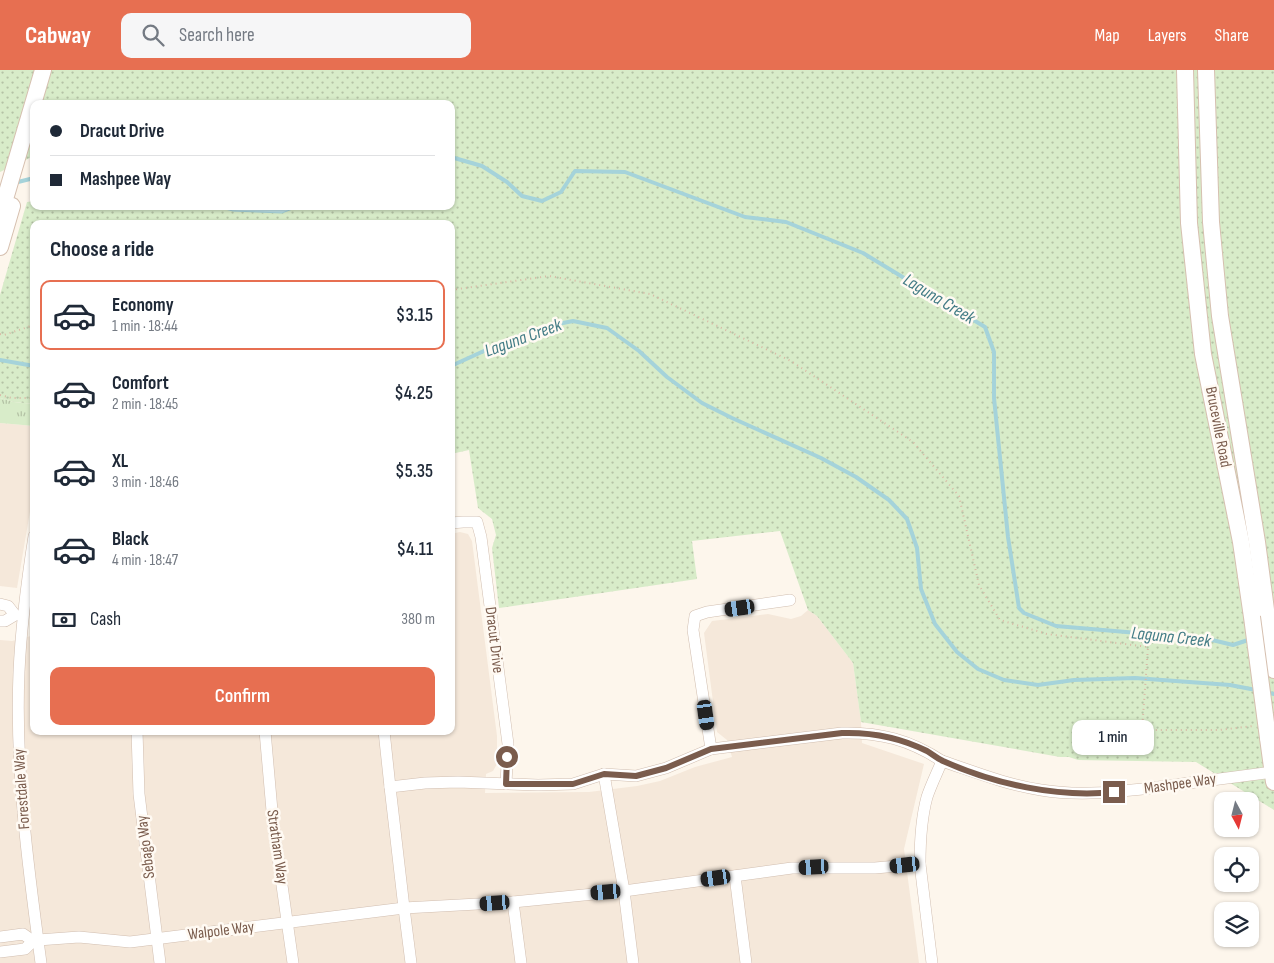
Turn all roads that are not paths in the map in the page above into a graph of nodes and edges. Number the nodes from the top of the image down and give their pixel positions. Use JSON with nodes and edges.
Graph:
{"nodes":[{"id":1,"x":42,"y":70,"type":"edge"},
{"id":2,"x":53,"y":70,"type":"edge"},
{"id":3,"x":1185,"y":70,"type":"edge"},
{"id":4,"x":1206,"y":70,"type":"edge"},
{"id":5,"x":36,"y":100,"type":"edge"},
{"id":6,"x":43,"y":100,"type":"edge"},
{"id":7,"x":30,"y":132,"type":"edge"},
{"id":8,"x":30,"y":133,"type":"edge"},
{"id":9,"x":0,"y":216,"type":"edge"},
{"id":10,"x":1,"y":242,"type":"edge"},
{"id":11,"x":455,"y":523,"type":"edge"},
{"id":12,"x":30,"y":568,"type":"edge"},
{"id":13,"x":790,"y":600,"type":"dead end"},
{"id":14,"x":0,"y":604,"type":"edge"},
{"id":15,"x":24,"y":615,"type":"edge"},
{"id":16,"x":1260,"y":616,"type":"junction"},
{"id":17,"x":0,"y":621,"type":"edge"},
{"id":18,"x":1274,"y":670,"type":"edge"},
{"id":19,"x":137,"y":735,"type":"edge"},
{"id":20,"x":265,"y":735,"type":"edge"},
{"id":21,"x":384,"y":735,"type":"edge"},
{"id":22,"x":711,"y":749,"type":"junction"},
{"id":23,"x":942,"y":761,"type":"junction"},
{"id":24,"x":604,"y":774,"type":"junction"},
{"id":25,"x":1273,"y":777,"type":"edge"},
{"id":26,"x":506,"y":784,"type":"junction"},
{"id":27,"x":390,"y":788,"type":"junction"},
{"id":28,"x":920,"y":864,"type":"junction"},
{"id":29,"x":735,"y":876,"type":"junction"},
{"id":30,"x":624,"y":891,"type":"junction"},
{"id":31,"x":513,"y":902,"type":"junction"},
{"id":32,"x":404,"y":908,"type":"junction"},
{"id":33,"x":288,"y":923,"type":"junction"},
{"id":34,"x":0,"y":937,"type":"edge"},
{"id":35,"x":157,"y":939,"type":"junction"},
{"id":36,"x":36,"y":941,"type":"junction"},
{"id":37,"x":0,"y":952,"type":"edge"},
{"id":38,"x":41,"y":963,"type":"edge"},
{"id":39,"x":160,"y":963,"type":"edge"},
{"id":40,"x":293,"y":963,"type":"edge"},
{"id":41,"x":411,"y":963,"type":"edge"},
{"id":42,"x":521,"y":963,"type":"edge"},
{"id":43,"x":633,"y":963,"type":"edge"},
{"id":44,"x":746,"y":963,"type":"edge"},
{"id":45,"x":932,"y":963,"type":"edge"}],
"edges":[{"from":1,"to":5,"type":"main road"},
{"from":2,"to":6,"type":"main road"},
{"from":3,"to":16,"type":"main road","name":"Bruceville Road"},
{"from":4,"to":16,"type":"main road","name":"Bruceville Road"},
{"from":7,"to":9,"type":"main road"},
{"from":8,"to":10,"type":"main road"},
{"from":11,"to":26,"type":"street","name":"Dracut Drive"},
{"from":12,"to":15,"type":"street","name":"Forestdale Way"},
{"from":13,"to":22,"type":"street"},
{"from":14,"to":15,"type":"street"},
{"from":15,"to":17,"type":"street"},
{"from":15,"to":36,"type":"street","name":"Forestdale Way"},
{"from":16,"to":18,"type":"main road","name":"Bruceville Road"},
{"from":16,"to":25,"type":"main road","name":"Bruceville Road","bridge":true},
{"from":19,"to":35,"type":"street","name":"Sebago Way"},
{"from":20,"to":33,"type":"street","name":"Stratham Way"},
{"from":21,"to":27,"type":"street"},
{"from":22,"to":23,"type":"street","name":"Mashpee Way"},
{"from":22,"to":24,"type":"street","name":"Mashpee Way"},
{"from":23,"to":25,"type":"street","name":"Mashpee Way"},
{"from":23,"to":28,"type":"street"},
{"from":24,"to":26,"type":"street"},
{"from":24,"to":30,"type":"street"},
{"from":26,"to":27,"type":"street"},
{"from":27,"to":32,"type":"street"},
{"from":28,"to":29,"type":"street","name":"Walpole Way"},
{"from":28,"to":45,"type":"street"},
{"from":29,"to":30,"type":"street","name":"Walpole Way"},
{"from":29,"to":44,"type":"street"},
{"from":30,"to":31,"type":"street","name":"Walpole Way"},
{"from":30,"to":43,"type":"street"},
{"from":31,"to":32,"type":"street","name":"Walpole Way"},
{"from":31,"to":42,"type":"street"},
{"from":32,"to":33,"type":"street","name":"Walpole Way"},
{"from":32,"to":41,"type":"street"},
{"from":33,"to":35,"type":"street","name":"Walpole Way"},
{"from":33,"to":40,"type":"street","name":"Stratham Way"},
{"from":34,"to":36,"type":"street"},
{"from":35,"to":36,"type":"street","name":"Walpole Way"},
{"from":35,"to":39,"type":"street","name":"Sebago Way"},
{"from":36,"to":37,"type":"street"},
{"from":36,"to":38,"type":"street","name":"Forestdale Way"}]}
